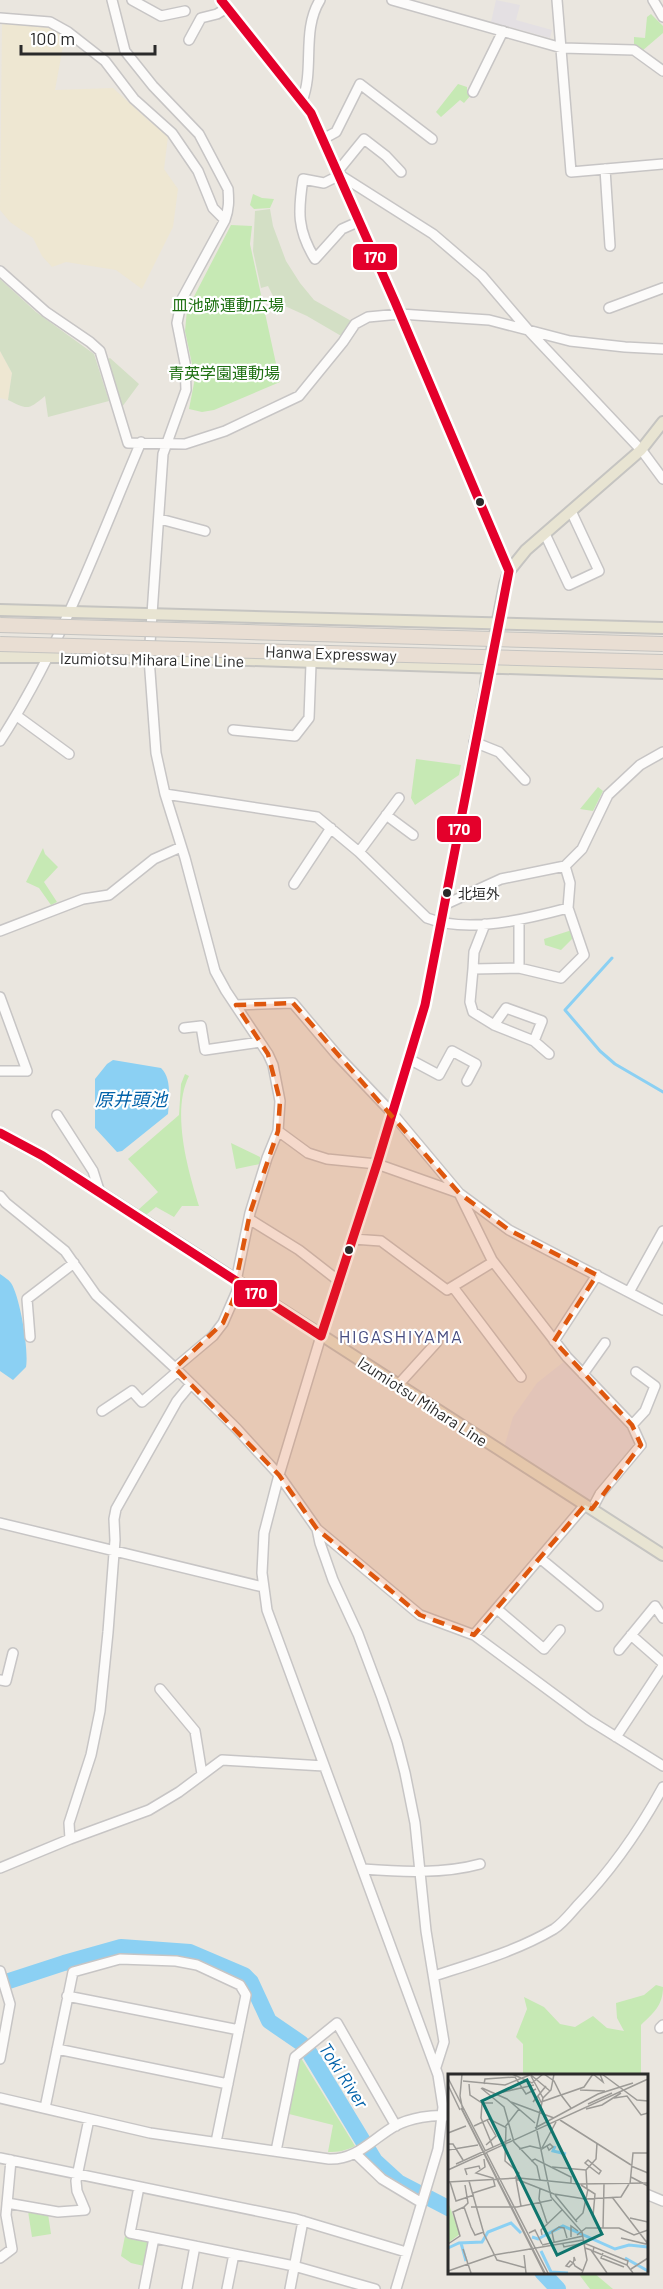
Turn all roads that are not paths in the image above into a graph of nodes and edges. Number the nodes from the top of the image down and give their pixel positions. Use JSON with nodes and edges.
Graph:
{"nodes":[{"id":1,"x":112,"y":0,"type":"edge"},
{"id":2,"x":132,"y":0,"type":"edge"},
{"id":3,"x":220,"y":0,"type":"edge"},
{"id":4,"x":392,"y":0,"type":"edge"},
{"id":5,"x":557,"y":0,"type":"edge"},
{"id":6,"x":653,"y":0,"type":"edge"},
{"id":7,"x":318,"y":3,"type":"edge"},
{"id":8,"x":227,"y":8,"type":"junction"},
{"id":9,"x":185,"y":10,"type":"dead end"},
{"id":10,"x":663,"y":16,"type":"edge"},
{"id":11,"x":0,"y":18,"type":"edge"},
{"id":12,"x":502,"y":31,"type":"junction"},
{"id":13,"x":189,"y":40,"type":"dead end"},
{"id":14,"x":562,"y":48,"type":"junction"},
{"id":15,"x":663,"y":71,"type":"edge"},
{"id":16,"x":473,"y":92,"type":"dead end"},
{"id":17,"x":302,"y":101,"type":"junction"},
{"id":18,"x":323,"y":139,"type":"junction"},
{"id":19,"x":432,"y":139,"type":"dead end"},
{"id":20,"x":663,"y":164,"type":"edge"},
{"id":21,"x":605,"y":169,"type":"junction"},
{"id":22,"x":401,"y":172,"type":"dead end"},
{"id":23,"x":339,"y":173,"type":"junction"},
{"id":24,"x":225,"y":220,"type":"junction"},
{"id":25,"x":360,"y":221,"type":"junction"},
{"id":26,"x":610,"y":246,"type":"dead end"},
{"id":27,"x":0,"y":270,"type":"edge"},
{"id":28,"x":663,"y":288,"type":"edge"},
{"id":29,"x":609,"y":308,"type":"dead end"},
{"id":30,"x":400,"y":314,"type":"junction"},
{"id":31,"x":529,"y":331,"type":"junction"},
{"id":32,"x":663,"y":349,"type":"edge"},
{"id":33,"x":663,"y":422,"type":"edge"},
{"id":34,"x":141,"y":442,"type":"junction"},
{"id":35,"x":166,"y":443,"type":"junction"},
{"id":36,"x":641,"y":450,"type":"junction"},
{"id":37,"x":663,"y":479,"type":"edge"},
{"id":38,"x":571,"y":511,"type":"junction"},
{"id":39,"x":160,"y":519,"type":"junction"},
{"id":40,"x":205,"y":531,"type":"dead end"},
{"id":41,"x":544,"y":534,"type":"junction"},
{"id":42,"x":509,"y":571,"type":"junction"},
{"id":43,"x":0,"y":610,"type":"edge"},
{"id":44,"x":69,"y":613,"type":"junction"},
{"id":45,"x":152,"y":615,"type":"junction"},
{"id":46,"x":0,"y":625,"type":"edge"},
{"id":47,"x":497,"y":625,"type":"junction"},
{"id":48,"x":663,"y":628,"type":"edge"},
{"id":49,"x":0,"y":644,"type":"edge"},
{"id":50,"x":663,"y":644,"type":"edge"},
{"id":51,"x":47,"y":656,"type":"junction"},
{"id":52,"x":0,"y":657,"type":"edge"},
{"id":53,"x":149,"y":658,"type":"junction"},
{"id":54,"x":663,"y":662,"type":"edge"},
{"id":55,"x":311,"y":664,"type":"junction"},
{"id":56,"x":489,"y":668,"type":"junction"},
{"id":57,"x":663,"y":673,"type":"edge"},
{"id":58,"x":486,"y":682,"type":"joint"},
{"id":59,"x":17,"y":716,"type":"junction"},
{"id":60,"x":233,"y":730,"type":"dead end"},
{"id":61,"x":0,"y":741,"type":"edge"},
{"id":62,"x":474,"y":742,"type":"junction"},
{"id":63,"x":663,"y":752,"type":"edge"},
{"id":64,"x":69,"y":754,"type":"dead end"},
{"id":65,"x":525,"y":780,"type":"dead end"},
{"id":66,"x":165,"y":794,"type":"junction"},
{"id":67,"x":399,"y":798,"type":"dead end"},
{"id":68,"x":386,"y":815,"type":"junction"},
{"id":69,"x":331,"y":828,"type":"junction"},
{"id":70,"x":413,"y":835,"type":"dead end"},
{"id":71,"x":181,"y":847,"type":"junction"},
{"id":72,"x":359,"y":852,"type":"junction"},
{"id":73,"x":565,"y":866,"type":"junction"},
{"id":74,"x":294,"y":884,"type":"dead end"},
{"id":75,"x":444,"y":905,"type":"junction"},
{"id":76,"x":568,"y":908,"type":"junction"},
{"id":77,"x":519,"y":921,"type":"junction"},
{"id":78,"x":440,"y":923,"type":"junction"},
{"id":79,"x":485,"y":924,"type":"junction"},
{"id":80,"x":0,"y":931,"type":"edge"},
{"id":81,"x":519,"y":968,"type":"junction"},
{"id":82,"x":473,"y":969,"type":"junction"},
{"id":83,"x":0,"y":997,"type":"edge"},
{"id":84,"x":236,"y":1005,"type":"junction"},
{"id":85,"x":494,"y":1025,"type":"junction"},
{"id":86,"x":184,"y":1028,"type":"dead end"},
{"id":87,"x":534,"y":1041,"type":"junction"},
{"id":88,"x":260,"y":1042,"type":"junction"},
{"id":89,"x":549,"y":1054,"type":"dead end"},
{"id":90,"x":409,"y":1059,"type":"junction"},
{"id":91,"x":0,"y":1071,"type":"edge"},
{"id":92,"x":467,"y":1081,"type":"dead end"},
{"id":93,"x":392,"y":1113,"type":"junction"},
{"id":94,"x":57,"y":1115,"type":"dead end"},
{"id":95,"x":278,"y":1131,"type":"junction"},
{"id":96,"x":0,"y":1133,"type":"edge"},
{"id":97,"x":377,"y":1164,"type":"junction"},
{"id":98,"x":100,"y":1193,"type":"junction"},
{"id":99,"x":459,"y":1193,"type":"junction"},
{"id":100,"x":0,"y":1196,"type":"edge"},
{"id":101,"x":249,"y":1219,"type":"junction"},
{"id":102,"x":663,"y":1231,"type":"edge"},
{"id":103,"x":353,"y":1239,"type":"junction"},
{"id":104,"x":493,"y":1262,"type":"junction"},
{"id":105,"x":74,"y":1263,"type":"junction"},
{"id":106,"x":597,"y":1275,"type":"junction"},
{"id":107,"x":238,"y":1282,"type":"junction"},
{"id":108,"x":340,"y":1282,"type":"junction"},
{"id":109,"x":453,"y":1287,"type":"junction"},
{"id":110,"x":629,"y":1292,"type":"junction"},
{"id":111,"x":663,"y":1310,"type":"edge"},
{"id":112,"x":30,"y":1336,"type":"dead end"},
{"id":113,"x":321,"y":1336,"type":"junction"},
{"id":114,"x":554,"y":1341,"type":"junction"},
{"id":115,"x":436,"y":1342,"type":"dead end"},
{"id":116,"x":604,"y":1342,"type":"dead end"},
{"id":117,"x":177,"y":1369,"type":"junction"},
{"id":118,"x":636,"y":1372,"type":"dead end"},
{"id":119,"x":583,"y":1374,"type":"junction"},
{"id":120,"x":521,"y":1377,"type":"dead end"},
{"id":121,"x":191,"y":1384,"type":"junction"},
{"id":122,"x":398,"y":1385,"type":"junction"},
{"id":123,"x":102,"y":1411,"type":"dead end"},
{"id":124,"x":632,"y":1425,"type":"junction"},
{"id":125,"x":279,"y":1475,"type":"junction"},
{"id":126,"x":588,"y":1507,"type":"junction"},
{"id":127,"x":0,"y":1523,"type":"edge"},
{"id":128,"x":318,"y":1529,"type":"junction"},
{"id":129,"x":113,"y":1550,"type":"junction"},
{"id":130,"x":663,"y":1555,"type":"edge"},
{"id":131,"x":541,"y":1558,"type":"junction"},
{"id":132,"x":263,"y":1587,"type":"junction"},
{"id":133,"x":598,"y":1606,"type":"dead end"},
{"id":134,"x":497,"y":1609,"type":"junction"},
{"id":135,"x":663,"y":1618,"type":"edge"},
{"id":136,"x":560,"y":1630,"type":"dead end"},
{"id":137,"x":474,"y":1635,"type":"junction"},
{"id":138,"x":631,"y":1635,"type":"junction"},
{"id":139,"x":618,"y":1650,"type":"dead end"},
{"id":140,"x":13,"y":1653,"type":"dead end"},
{"id":141,"x":663,"y":1665,"type":"edge"},
{"id":142,"x":0,"y":1680,"type":"edge"},
{"id":143,"x":160,"y":1689,"type":"dead end"},
{"id":144,"x":616,"y":1737,"type":"junction"},
{"id":145,"x":324,"y":1766,"type":"junction"},
{"id":146,"x":663,"y":1766,"type":"edge"},
{"id":147,"x":202,"y":1774,"type":"junction"},
{"id":148,"x":663,"y":1787,"type":"edge"},
{"id":149,"x":70,"y":1839,"type":"junction"},
{"id":150,"x":480,"y":1864,"type":"dead end"},
{"id":151,"x":0,"y":1868,"type":"edge"},
{"id":152,"x":363,"y":1869,"type":"junction"},
{"id":153,"x":418,"y":1870,"type":"junction"},
{"id":154,"x":434,"y":1976,"type":"junction"},
{"id":155,"x":3,"y":1979,"type":"edge"},
{"id":156,"x":68,"y":1996,"type":"junction"},
{"id":157,"x":239,"y":2030,"type":"junction"},
{"id":158,"x":2,"y":2037,"type":"edge"},
{"id":159,"x":57,"y":2049,"type":"junction"},
{"id":160,"x":0,"y":2059,"type":"edge"},
{"id":161,"x":436,"y":2067,"type":"junction"},
{"id":162,"x":228,"y":2084,"type":"junction"},
{"id":163,"x":0,"y":2098,"type":"edge"},
{"id":164,"x":45,"y":2108,"type":"junction"},
{"id":165,"x":446,"y":2116,"type":"edge"},
{"id":166,"x":90,"y":2119,"type":"junction"},
{"id":167,"x":396,"y":2126,"type":"junction"},
{"id":168,"x":216,"y":2142,"type":"junction"},
{"id":169,"x":362,"y":2149,"type":"junction"},
{"id":170,"x":276,"y":2151,"type":"junction"},
{"id":171,"x":0,"y":2158,"type":"edge"},
{"id":172,"x":11,"y":2160,"type":"junction"},
{"id":173,"x":78,"y":2174,"type":"junction"},
{"id":174,"x":139,"y":2187,"type":"junction"},
{"id":175,"x":648,"y":2195,"type":"edge"},
{"id":176,"x":423,"y":2201,"type":"junction"},
{"id":177,"x":663,"y":2201,"type":"edge"},
{"id":178,"x":7,"y":2203,"type":"junction"},
{"id":179,"x":303,"y":2221,"type":"junction"},
{"id":180,"x":154,"y":2238,"type":"junction"},
{"id":181,"x":195,"y":2246,"type":"junction"},
{"id":182,"x":406,"y":2252,"type":"junction"},
{"id":183,"x":234,"y":2254,"type":"junction"},
{"id":184,"x":0,"y":2258,"type":"edge"},
{"id":185,"x":294,"y":2266,"type":"junction"},
{"id":186,"x":144,"y":2289,"type":"edge"},
{"id":187,"x":187,"y":2289,"type":"edge"},
{"id":188,"x":227,"y":2289,"type":"edge"},
{"id":189,"x":290,"y":2289,"type":"edge"},
{"id":190,"x":375,"y":2289,"type":"edge"},
{"id":191,"x":396,"y":2289,"type":"edge"}],
"edges":[{"from":1,"to":24,"type":"street"},
{"from":2,"to":9,"type":"street"},
{"from":3,"to":8,"type":"street"},
{"from":4,"to":12,"type":"street"},
{"from":5,"to":14,"type":"street"},
{"from":6,"to":10,"type":"street"},
{"from":7,"to":17,"type":"street"},
{"from":8,"to":13,"type":"street"},
{"from":8,"to":17,"type":"street"},
{"from":11,"to":24,"type":"street"},
{"from":12,"to":14,"type":"street"},
{"from":12,"to":16,"type":"street"},
{"from":14,"to":15,"type":"street"},
{"from":14,"to":21,"type":"street"},
{"from":17,"to":18,"type":"street"},
{"from":18,"to":19,"type":"street"},
{"from":18,"to":23,"type":"street"},
{"from":20,"to":21,"type":"street"},
{"from":21,"to":26,"type":"street"},
{"from":22,"to":23,"type":"street"},
{"from":23,"to":25,"type":"street"},
{"from":23,"to":25,"type":"street"},
{"from":23,"to":31,"type":"street"},
{"from":24,"to":35,"type":"street"},
{"from":25,"to":30,"type":"street"},
{"from":27,"to":34,"type":"street"},
{"from":28,"to":29,"type":"street"},
{"from":30,"to":31,"type":"street"},
{"from":30,"to":35,"type":"street"},
{"from":30,"to":42,"type":"street"},
{"from":31,"to":32,"type":"street"},
{"from":31,"to":36,"type":"street"},
{"from":33,"to":36,"type":"main road"},
{"from":34,"to":35,"type":"street"},
{"from":34,"to":44,"type":"street"},
{"from":35,"to":39,"type":"street"},
{"from":36,"to":37,"type":"street"},
{"from":36,"to":38,"type":"main road"},
{"from":38,"to":41,"type":"main road"},
{"from":38,"to":41,"type":"street"},
{"from":39,"to":40,"type":"street"},
{"from":39,"to":45,"type":"street"},
{"from":41,"to":42,"type":"main road"},
{"from":42,"to":47,"type":"main road"},
{"from":43,"to":44,"type":"main road"},
{"from":44,"to":45,"type":"main road"},
{"from":44,"to":51,"type":"street"},
{"from":45,"to":47,"type":"main road"},
{"from":45,"to":53,"type":"street"},
{"from":46,"to":50,"type":"highway","name":"Hanwa Expressway","bridge":true},
{"from":47,"to":48,"type":"main road"},
{"from":47,"to":56,"type":"main road"},
{"from":49,"to":54,"type":"highway","name":"Hanwa Expressway","bridge":true},
{"from":51,"to":52,"type":"main road","name":"Izumiotsu Mihara Line Line"},
{"from":51,"to":53,"type":"main road","name":"Izumiotsu Mihara Line Line"},
{"from":51,"to":59,"type":"street"},
{"from":53,"to":55,"type":"main road","name":"Izumiotsu Mihara Line Line"},
{"from":53,"to":66,"type":"street"},
{"from":55,"to":56,"type":"main road","name":"Izumiotsu Mihara Line Line"},
{"from":55,"to":60,"type":"street"},
{"from":56,"to":57,"type":"main road","name":"Izumiotsu Mihara Line Line"},
{"from":56,"to":58,"type":"main road"},
{"from":58,"to":62,"type":"street"},
{"from":59,"to":61,"type":"street"},
{"from":59,"to":64,"type":"street"},
{"from":62,"to":65,"type":"street"},
{"from":62,"to":75,"type":"street"},
{"from":63,"to":73,"type":"street"},
{"from":66,"to":69,"type":"street"},
{"from":66,"to":71,"type":"street"},
{"from":67,"to":68,"type":"street"},
{"from":68,"to":70,"type":"street"},
{"from":68,"to":72,"type":"street"},
{"from":69,"to":72,"type":"street"},
{"from":69,"to":74,"type":"street"},
{"from":71,"to":80,"type":"street"},
{"from":71,"to":84,"type":"street"},
{"from":72,"to":78,"type":"street"},
{"from":73,"to":75,"type":"street"},
{"from":73,"to":76,"type":"street"},
{"from":75,"to":78,"type":"street"},
{"from":76,"to":77,"type":"street"},
{"from":76,"to":81,"type":"street"},
{"from":77,"to":79,"type":"street"},
{"from":77,"to":81,"type":"street"},
{"from":78,"to":79,"type":"street"},
{"from":78,"to":90,"type":"street"},
{"from":79,"to":82,"type":"street"},
{"from":81,"to":82,"type":"street"},
{"from":82,"to":85,"type":"street"},
{"from":83,"to":91,"type":"street"},
{"from":84,"to":88,"type":"street"},
{"from":84,"to":93,"type":"street"},
{"from":85,"to":87,"type":"street"},
{"from":85,"to":87,"type":"street"},
{"from":86,"to":88,"type":"street"},
{"from":87,"to":89,"type":"street"},
{"from":88,"to":95,"type":"street"},
{"from":90,"to":92,"type":"street"},
{"from":90,"to":93,"type":"street"},
{"from":93,"to":97,"type":"street"},
{"from":93,"to":99,"type":"street"},
{"from":94,"to":98,"type":"street"},
{"from":95,"to":97,"type":"street"},
{"from":95,"to":101,"type":"street"},
{"from":96,"to":98,"type":"main road","name":"Izumiotsu Mihara Line"},
{"from":97,"to":99,"type":"street"},
{"from":97,"to":103,"type":"street"},
{"from":98,"to":107,"type":"main road","name":"Izumiotsu Mihara Line"},
{"from":99,"to":104,"type":"street"},
{"from":99,"to":106,"type":"street"},
{"from":100,"to":105,"type":"street"},
{"from":101,"to":107,"type":"street"},
{"from":101,"to":108,"type":"street"},
{"from":102,"to":110,"type":"street"},
{"from":103,"to":108,"type":"street"},
{"from":103,"to":109,"type":"street"},
{"from":104,"to":109,"type":"street"},
{"from":104,"to":114,"type":"street"},
{"from":105,"to":112,"type":"street"},
{"from":105,"to":117,"type":"street"},
{"from":106,"to":110,"type":"street"},
{"from":106,"to":114,"type":"street"},
{"from":107,"to":113,"type":"main road","name":"Izumiotsu Mihara Line"},
{"from":107,"to":117,"type":"street"},
{"from":108,"to":113,"type":"street"},
{"from":109,"to":120,"type":"street"},
{"from":110,"to":111,"type":"street"},
{"from":113,"to":122,"type":"main road","name":"Izumiotsu Mihara Line"},
{"from":113,"to":125,"type":"street"},
{"from":114,"to":119,"type":"street"},
{"from":115,"to":122,"type":"street"},
{"from":116,"to":119,"type":"street"},
{"from":117,"to":121,"type":"street"},
{"from":117,"to":123,"type":"street"},
{"from":118,"to":124,"type":"street"},
{"from":119,"to":124,"type":"street"},
{"from":121,"to":125,"type":"street"},
{"from":121,"to":129,"type":"street"},
{"from":122,"to":126,"type":"main road","name":"Izumiotsu Mihara Line"},
{"from":124,"to":126,"type":"street"},
{"from":125,"to":128,"type":"street"},
{"from":125,"to":132,"type":"street"},
{"from":126,"to":130,"type":"main road","name":"Izumiotsu Mihara Line"},
{"from":126,"to":131,"type":"street"},
{"from":127,"to":129,"type":"street"},
{"from":128,"to":137,"type":"street"},
{"from":128,"to":153,"type":"street"},
{"from":129,"to":132,"type":"street"},
{"from":129,"to":149,"type":"street"},
{"from":131,"to":133,"type":"street"},
{"from":131,"to":134,"type":"street"},
{"from":132,"to":145,"type":"street"},
{"from":134,"to":136,"type":"street"},
{"from":134,"to":137,"type":"street"},
{"from":135,"to":138,"type":"street"},
{"from":137,"to":144,"type":"street"},
{"from":138,"to":139,"type":"street"},
{"from":138,"to":141,"type":"street"},
{"from":140,"to":142,"type":"street"},
{"from":141,"to":144,"type":"street"},
{"from":143,"to":147,"type":"street"},
{"from":144,"to":146,"type":"street"},
{"from":145,"to":147,"type":"street"},
{"from":145,"to":152,"type":"street"},
{"from":147,"to":149,"type":"street"},
{"from":148,"to":154,"type":"street"},
{"from":149,"to":151,"type":"street"},
{"from":150,"to":153,"type":"street"},
{"from":152,"to":153,"type":"street"},
{"from":152,"to":161,"type":"street"},
{"from":153,"to":154,"type":"street"},
{"from":154,"to":161,"type":"street"},
{"from":155,"to":158,"type":"street"},
{"from":156,"to":157,"type":"street"},
{"from":156,"to":157,"type":"street"},
{"from":156,"to":159,"type":"street"},
{"from":157,"to":162,"type":"street"},
{"from":158,"to":160,"type":"street"},
{"from":159,"to":162,"type":"street"},
{"from":159,"to":164,"type":"street"},
{"from":161,"to":165,"type":"street"},
{"from":162,"to":168,"type":"street"},
{"from":163,"to":164,"type":"street"},
{"from":164,"to":166,"type":"street"},
{"from":165,"to":167,"type":"street"},
{"from":165,"to":176,"type":"street"},
{"from":166,"to":168,"type":"street"},
{"from":166,"to":173,"type":"street"},
{"from":167,"to":169,"type":"street"},
{"from":167,"to":170,"type":"street"},
{"from":168,"to":170,"type":"street"},
{"from":169,"to":170,"type":"street"},
{"from":169,"to":176,"type":"street"},
{"from":171,"to":172,"type":"street"},
{"from":172,"to":173,"type":"street"},
{"from":172,"to":178,"type":"street"},
{"from":173,"to":174,"type":"street"},
{"from":173,"to":178,"type":"street"},
{"from":174,"to":179,"type":"street"},
{"from":174,"to":180,"type":"street"},
{"from":175,"to":177,"type":"street"},
{"from":176,"to":182,"type":"street"},
{"from":178,"to":184,"type":"street"},
{"from":179,"to":182,"type":"street"},
{"from":179,"to":185,"type":"street"},
{"from":180,"to":181,"type":"street"},
{"from":180,"to":186,"type":"street"},
{"from":181,"to":183,"type":"street"},
{"from":181,"to":187,"type":"street"},
{"from":182,"to":191,"type":"street"},
{"from":183,"to":185,"type":"street"},
{"from":183,"to":188,"type":"street"},
{"from":185,"to":189,"type":"street"},
{"from":185,"to":190,"type":"street"}]}
